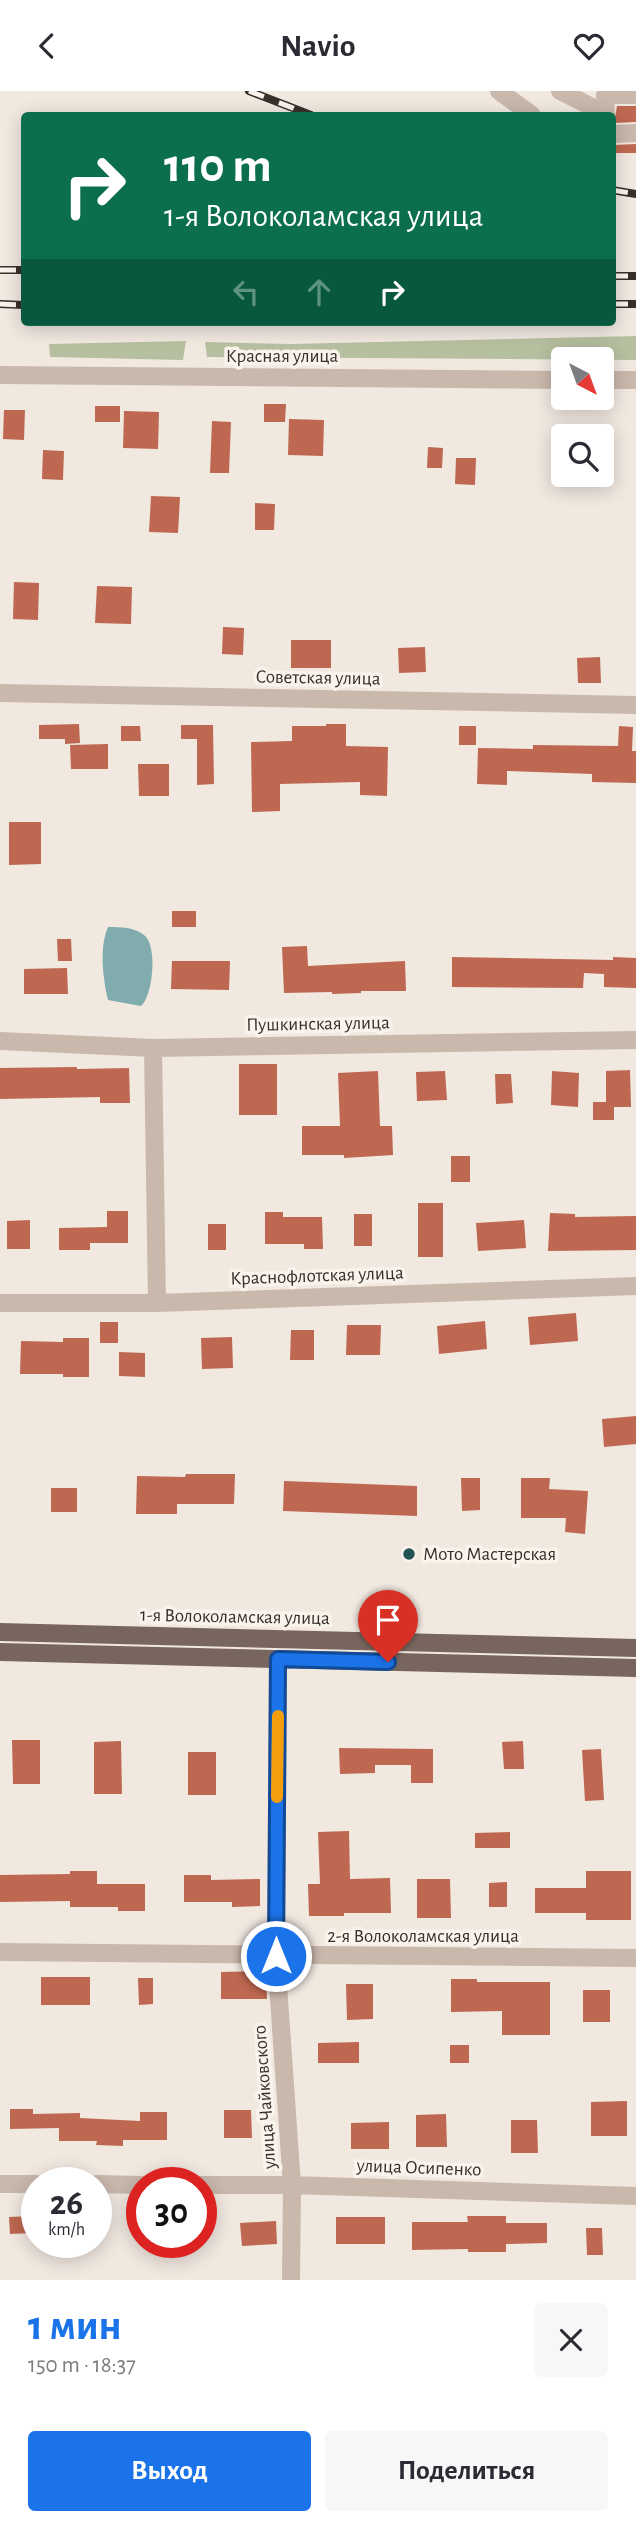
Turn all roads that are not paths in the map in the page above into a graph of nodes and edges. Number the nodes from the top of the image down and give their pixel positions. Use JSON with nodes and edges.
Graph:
{"nodes":[{"id":1,"x":499,"y":91,"type":"edge"},
{"id":2,"x":560,"y":91,"type":"edge"},
{"id":3,"x":636,"y":95,"type":"edge"},
{"id":4,"x":528,"y":112,"type":"edge"},
{"id":5,"x":600,"y":112,"type":"edge"},
{"id":6,"x":606,"y":112,"type":"edge"},
{"id":7,"x":636,"y":133,"type":"edge"},
{"id":8,"x":616,"y":134,"type":"edge"},
{"id":9,"x":0,"y":375,"type":"edge"},
{"id":10,"x":551,"y":380,"type":"edge"},
{"id":11,"x":614,"y":380,"type":"edge"},
{"id":12,"x":636,"y":380,"type":"edge"},
{"id":13,"x":0,"y":693,"type":"edge"},
{"id":14,"x":636,"y":705,"type":"edge"},
{"id":15,"x":636,"y":1040,"type":"edge"},
{"id":16,"x":0,"y":1041,"type":"edge"},
{"id":17,"x":153,"y":1048,"type":"junction"},
{"id":18,"x":636,"y":1286,"type":"edge"},
{"id":19,"x":0,"y":1303,"type":"edge"},
{"id":20,"x":157,"y":1303,"type":"junction"},
{"id":21,"x":0,"y":1632,"type":"edge"},
{"id":22,"x":636,"y":1648,"type":"edge"},
{"id":23,"x":0,"y":1652,"type":"edge"},
{"id":24,"x":278,"y":1659,"type":"junction"},
{"id":25,"x":636,"y":1668,"type":"edge"},
{"id":26,"x":0,"y":1952,"type":"edge"},
{"id":27,"x":276,"y":1956,"type":"junction"},
{"id":28,"x":636,"y":1958,"type":"edge"},
{"id":29,"x":0,"y":2184,"type":"edge"},
{"id":30,"x":21,"y":2184,"type":"edge"},
{"id":31,"x":217,"y":2185,"type":"edge"},
{"id":32,"x":292,"y":2185,"type":"junction"},
{"id":33,"x":636,"y":2196,"type":"edge"},
{"id":34,"x":291,"y":2280,"type":"edge"}],
"edges":[{"from":1,"to":4,"type":"street"},
{"from":2,"to":5,"type":"street"},
{"from":3,"to":6,"type":"street"},
{"from":7,"to":8,"type":"street"},
{"from":9,"to":10,"type":"street","name":"Красная улица"},
{"from":11,"to":12,"type":"street"},
{"from":13,"to":14,"type":"street","name":"Советская улица"},
{"from":15,"to":17,"type":"street","name":"Пушкинская улица"},
{"from":16,"to":17,"type":"street","name":"Пушкинская улица"},
{"from":17,"to":20,"type":"street"},
{"from":18,"to":20,"type":"street","name":"Краснофлотская улица"},
{"from":19,"to":20,"type":"street","name":"Краснофлотская улица"},
{"from":21,"to":22,"type":"main road","name":"1-я Волоколамская улица"},
{"from":23,"to":24,"type":"main road","name":"1-я Волоколамская улица"},
{"from":24,"to":25,"type":"main road","name":"1-я Волоколамская улица"},
{"from":24,"to":27,"type":"street","name":"улица Чайковского"},
{"from":26,"to":27,"type":"street","name":"2-я Волоколамская улица"},
{"from":27,"to":28,"type":"street","name":"2-я Волоколамская улица"},
{"from":27,"to":32,"type":"street","name":"улица Чайковского"},
{"from":29,"to":30,"type":"street"},
{"from":31,"to":32,"type":"street","name":"улица Осипенко"},
{"from":32,"to":33,"type":"street","name":"улица Осипенко"},
{"from":32,"to":34,"type":"street","name":"улица Чайковского"}]}
